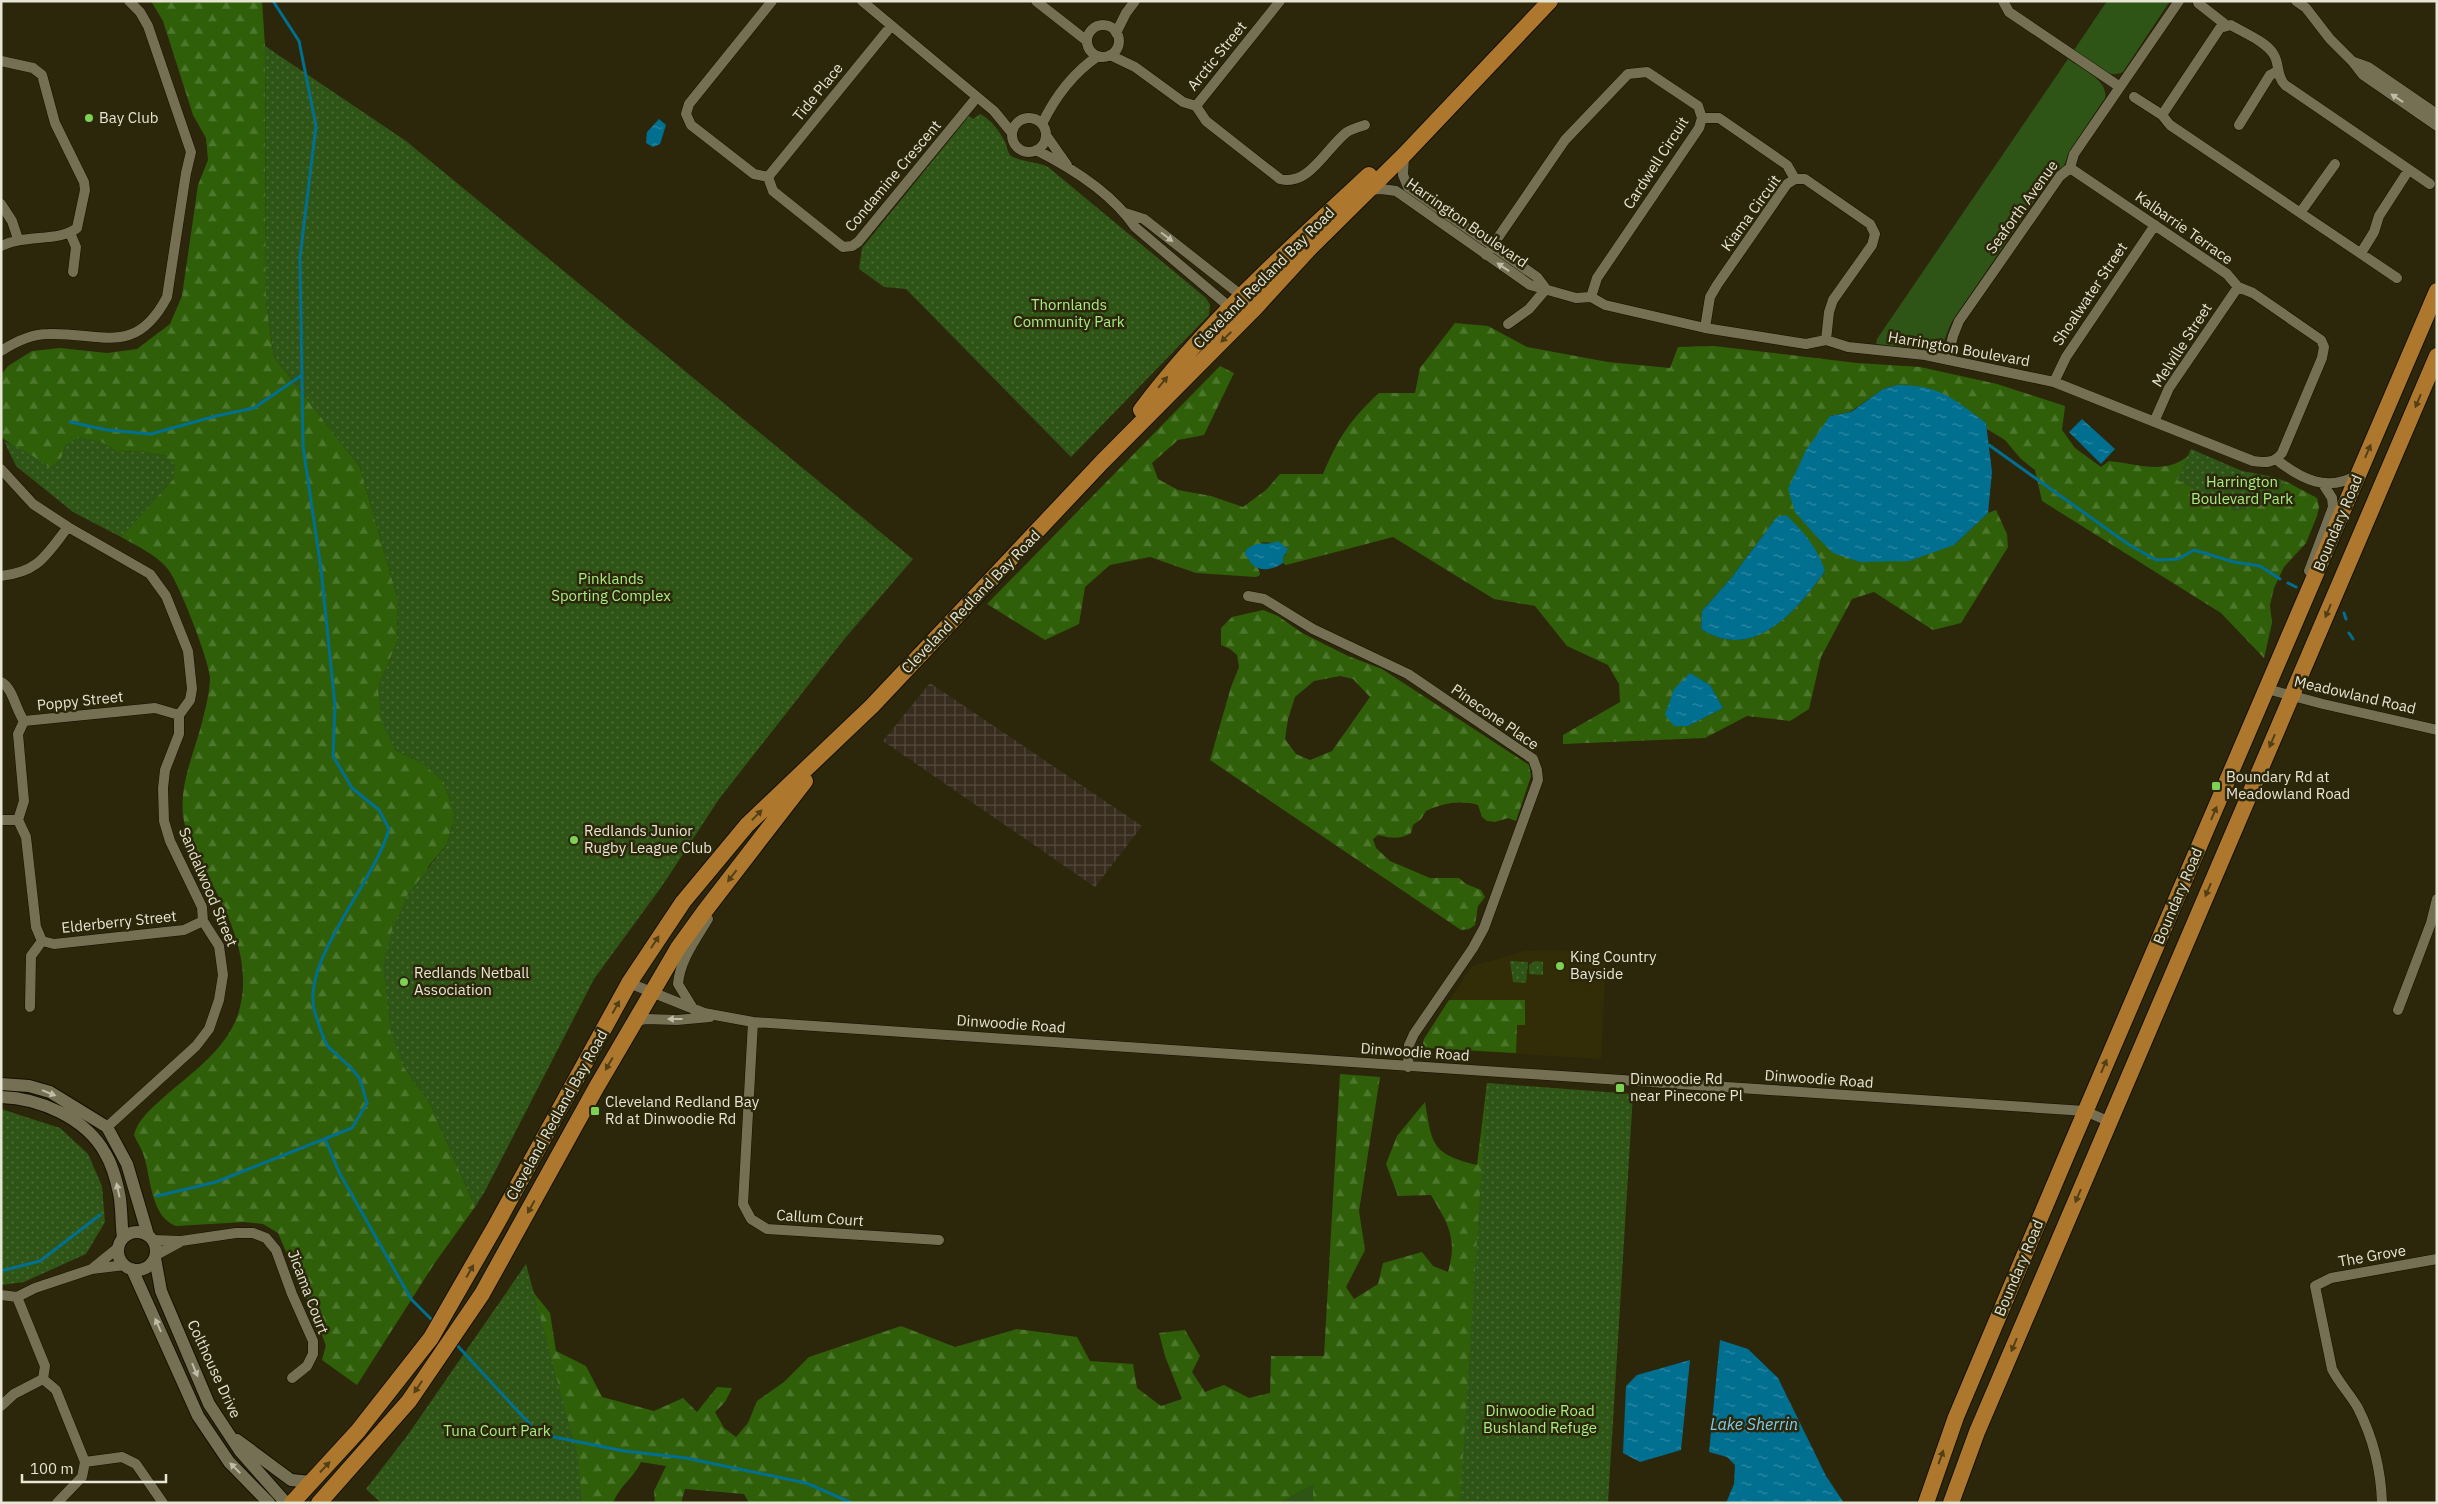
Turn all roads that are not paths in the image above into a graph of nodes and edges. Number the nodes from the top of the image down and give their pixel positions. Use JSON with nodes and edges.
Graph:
{"nodes":[{"id":1,"x":129,"y":1,"type":"edge"},
{"id":2,"x":772,"y":1,"type":"edge"},
{"id":3,"x":862,"y":1,"type":"edge"},
{"id":4,"x":1036,"y":1,"type":"edge"},
{"id":5,"x":1135,"y":1,"type":"edge"},
{"id":6,"x":1280,"y":1,"type":"edge"},
{"id":7,"x":1550,"y":1,"type":"edge"},
{"id":8,"x":2004,"y":1,"type":"edge"},
{"id":9,"x":2179,"y":1,"type":"edge"},
{"id":10,"x":2296,"y":1,"type":"edge"},
{"id":11,"x":2198,"y":3,"type":"dead end"},
{"id":12,"x":1126,"y":13,"type":"junction"},
{"id":13,"x":2226,"y":25,"type":"junction"},
{"id":14,"x":892,"y":26,"type":"junction"},
{"id":15,"x":1096,"y":27,"type":"junction"},
{"id":16,"x":1070,"y":29,"type":"junction"},
{"id":17,"x":1116,"y":33,"type":"junction"},
{"id":18,"x":1088,"y":44,"type":"junction"},
{"id":19,"x":1118,"y":45,"type":"junction"},
{"id":20,"x":1110,"y":54,"type":"junction"},
{"id":21,"x":1098,"y":56,"type":"junction"},
{"id":22,"x":1,"y":61,"type":"edge"},
{"id":23,"x":2353,"y":62,"type":"junction"},
{"id":24,"x":1136,"y":67,"type":"junction"},
{"id":25,"x":1081,"y":68,"type":"junction"},
{"id":26,"x":2278,"y":70,"type":"junction"},
{"id":27,"x":2120,"y":87,"type":"junction"},
{"id":28,"x":2134,"y":97,"type":"dead end"},
{"id":29,"x":977,"y":98,"type":"junction"},
{"id":30,"x":1051,"y":105,"type":"junction"},
{"id":31,"x":1196,"y":106,"type":"junction"},
{"id":32,"x":994,"y":111,"type":"junction"},
{"id":33,"x":1445,"y":111,"type":"junction"},
{"id":34,"x":2437,"y":114,"type":"edge"},
{"id":35,"x":2162,"y":115,"type":"junction"},
{"id":36,"x":1031,"y":118,"type":"junction"},
{"id":37,"x":1702,"y":118,"type":"junction"},
{"id":38,"x":1019,"y":121,"type":"junction"},
{"id":39,"x":1042,"y":124,"type":"junction"},
{"id":40,"x":1365,"y":125,"type":"dead end"},
{"id":41,"x":2239,"y":125,"type":"dead end"},
{"id":42,"x":2437,"y":126,"type":"edge"},
{"id":43,"x":1012,"y":133,"type":"junction"},
{"id":44,"x":1046,"y":135,"type":"junction"},
{"id":45,"x":1036,"y":150,"type":"junction"},
{"id":46,"x":1404,"y":155,"type":"junction"},
{"id":47,"x":2335,"y":164,"type":"dead end"},
{"id":48,"x":1067,"y":166,"type":"junction"},
{"id":49,"x":2070,"y":168,"type":"junction"},
{"id":50,"x":2408,"y":171,"type":"junction"},
{"id":51,"x":768,"y":177,"type":"junction"},
{"id":52,"x":1794,"y":179,"type":"junction"},
{"id":53,"x":2430,"y":184,"type":"dead end"},
{"id":54,"x":1368,"y":190,"type":"junction"},
{"id":55,"x":1,"y":204,"type":"edge"},
{"id":56,"x":1125,"y":213,"type":"junction"},
{"id":57,"x":2300,"y":213,"type":"junction"},
{"id":58,"x":2154,"y":225,"type":"junction"},
{"id":59,"x":70,"y":233,"type":"junction"},
{"id":60,"x":18,"y":239,"type":"junction"},
{"id":61,"x":1492,"y":245,"type":"junction"},
{"id":62,"x":1,"y":246,"type":"edge"},
{"id":63,"x":2361,"y":253,"type":"junction"},
{"id":64,"x":1486,"y":255,"type":"junction"},
{"id":65,"x":73,"y":272,"type":"dead end"},
{"id":66,"x":2397,"y":278,"type":"dead end"},
{"id":67,"x":2238,"y":287,"type":"junction"},
{"id":68,"x":1546,"y":289,"type":"junction"},
{"id":69,"x":2437,"y":291,"type":"edge"},
{"id":70,"x":1243,"y":296,"type":"junction"},
{"id":71,"x":1591,"y":297,"type":"junction"},
{"id":72,"x":1256,"y":307,"type":"junction"},
{"id":73,"x":1238,"y":314,"type":"junction"},
{"id":74,"x":1508,"y":324,"type":"dead end"},
{"id":75,"x":1705,"y":328,"type":"junction"},
{"id":76,"x":1826,"y":340,"type":"junction"},
{"id":77,"x":1,"y":351,"type":"edge"},
{"id":78,"x":2437,"y":356,"type":"edge"},
{"id":79,"x":1947,"y":360,"type":"junction"},
{"id":80,"x":2054,"y":382,"type":"junction"},
{"id":81,"x":2154,"y":422,"type":"junction"},
{"id":82,"x":2277,"y":460,"type":"junction"},
{"id":83,"x":1,"y":469,"type":"edge"},
{"id":84,"x":2359,"y":474,"type":"junction"},
{"id":85,"x":2323,"y":484,"type":"junction"},
{"id":86,"x":68,"y":527,"type":"junction"},
{"id":87,"x":1,"y":576,"type":"edge"},
{"id":88,"x":1248,"y":596,"type":"dead end"},
{"id":89,"x":2283,"y":652,"type":"junction"},
{"id":90,"x":1,"y":682,"type":"edge"},
{"id":91,"x":2267,"y":689,"type":"junction"},
{"id":92,"x":2291,"y":696,"type":"junction"},
{"id":93,"x":179,"y":715,"type":"junction"},
{"id":94,"x":24,"y":721,"type":"junction"},
{"id":95,"x":2437,"y":730,"type":"edge"},
{"id":96,"x":838,"y":741,"type":"junction"},
{"id":97,"x":1,"y":820,"type":"edge"},
{"id":98,"x":18,"y":820,"type":"junction"},
{"id":99,"x":719,"y":893,"type":"junction"},
{"id":100,"x":2437,"y":898,"type":"edge"},
{"id":101,"x":203,"y":921,"type":"junction"},
{"id":102,"x":2434,"y":924,"type":"edge"},
{"id":103,"x":42,"y":941,"type":"junction"},
{"id":104,"x":629,"y":983,"type":"junction"},
{"id":105,"x":650,"y":993,"type":"junction"},
{"id":106,"x":30,"y":1007,"type":"dead end"},
{"id":107,"x":694,"y":1010,"type":"junction"},
{"id":108,"x":2398,"y":1010,"type":"dead end"},
{"id":109,"x":716,"y":1017,"type":"junction"},
{"id":110,"x":634,"y":1022,"type":"junction"},
{"id":111,"x":754,"y":1022,"type":"junction"},
{"id":112,"x":1408,"y":1067,"type":"junction"},
{"id":113,"x":1,"y":1084,"type":"edge"},
{"id":114,"x":1,"y":1097,"type":"edge"},
{"id":115,"x":2085,"y":1111,"type":"junction"},
{"id":116,"x":2110,"y":1122,"type":"junction"},
{"id":117,"x":107,"y":1127,"type":"junction"},
{"id":118,"x":96,"y":1138,"type":"junction"},
{"id":119,"x":150,"y":1237,"type":"junction"},
{"id":120,"x":940,"y":1240,"type":"dead end"},
{"id":121,"x":181,"y":1241,"type":"junction"},
{"id":122,"x":121,"y":1243,"type":"junction"},
{"id":123,"x":156,"y":1257,"type":"junction"},
{"id":124,"x":2437,"y":1260,"type":"edge"},
{"id":125,"x":128,"y":1267,"type":"junction"},
{"id":126,"x":92,"y":1269,"type":"junction"},
{"id":127,"x":1,"y":1295,"type":"edge"},
{"id":128,"x":17,"y":1297,"type":"junction"},
{"id":129,"x":292,"y":1378,"type":"dead end"},
{"id":130,"x":43,"y":1379,"type":"junction"},
{"id":131,"x":1,"y":1406,"type":"edge"},
{"id":132,"x":225,"y":1431,"type":"junction"},
{"id":133,"x":85,"y":1462,"type":"junction"},
{"id":134,"x":311,"y":1482,"type":"junction"},
{"id":135,"x":57,"y":1503,"type":"edge"},
{"id":136,"x":163,"y":1503,"type":"edge"},
{"id":137,"x":269,"y":1503,"type":"edge"},
{"id":138,"x":286,"y":1503,"type":"edge"},
{"id":139,"x":292,"y":1503,"type":"edge"},
{"id":140,"x":319,"y":1503,"type":"edge"},
{"id":141,"x":1926,"y":1503,"type":"edge"},
{"id":142,"x":1951,"y":1503,"type":"edge"},
{"id":143,"x":2382,"y":1503,"type":"edge"}],
"edges":[{"from":1,"to":77,"type":"street"},
{"from":2,"to":51,"type":"street"},
{"from":3,"to":14,"type":"street"},
{"from":4,"to":16,"type":"street"},
{"from":5,"to":12,"type":"street"},
{"from":6,"to":31,"type":"street","name":"Arctic Street"},
{"from":7,"to":33,"type":"highway","name":"Cleveland Redland Bay Road"},
{"from":8,"to":27,"type":"street"},
{"from":9,"to":27,"type":"street","name":"Seaforth Avenue"},
{"from":10,"to":23,"type":"street"},
{"from":11,"to":13,"type":"street"},
{"from":12,"to":15,"type":"street"},
{"from":12,"to":17,"type":"street"},
{"from":13,"to":26,"type":"street"},
{"from":13,"to":35,"type":"street"},
{"from":14,"to":29,"type":"street"},
{"from":14,"to":51,"type":"street","name":"Tide Place"},
{"from":15,"to":16,"type":"street"},
{"from":15,"to":17,"type":"street"},
{"from":15,"to":18,"type":"street"},
{"from":16,"to":18,"type":"street"},
{"from":17,"to":19,"type":"street"},
{"from":18,"to":21,"type":"street"},
{"from":18,"to":25,"type":"street"},
{"from":19,"to":20,"type":"street"},
{"from":19,"to":24,"type":"street"},
{"from":20,"to":21,"type":"street"},
{"from":20,"to":24,"type":"street"},
{"from":21,"to":25,"type":"street"},
{"from":22,"to":59,"type":"street"},
{"from":23,"to":34,"type":"street"},
{"from":42,"to":23,"type":"street","one_way":true},
{"from":24,"to":31,"type":"street"},
{"from":25,"to":30,"type":"street"},
{"from":26,"to":41,"type":"street"},
{"from":26,"to":50,"type":"street"},
{"from":27,"to":49,"type":"street","name":"Seaforth Avenue"},
{"from":28,"to":35,"type":"street"},
{"from":29,"to":32,"type":"street"},
{"from":29,"to":51,"type":"street","name":"Condamine Crescent"},
{"from":30,"to":36,"type":"street"},
{"from":30,"to":39,"type":"street"},
{"from":31,"to":40,"type":"street"},
{"from":32,"to":38,"type":"street"},
{"from":32,"to":43,"type":"street"},
{"from":33,"to":46,"type":"highway","name":"Cleveland Redland Bay Road"},
{"from":33,"to":70,"type":"highway","name":"Cleveland Redland Bay Road"},
{"from":35,"to":57,"type":"street"},
{"from":36,"to":38,"type":"street"},
{"from":36,"to":39,"type":"street"},
{"from":37,"to":52,"type":"street"},
{"from":37,"to":61,"type":"street","name":"Cardwell Circuit"},
{"from":37,"to":71,"type":"street","name":"Cardwell Circuit"},
{"from":38,"to":43,"type":"street"},
{"from":39,"to":44,"type":"street"},
{"from":43,"to":45,"type":"street"},
{"from":44,"to":45,"type":"street"},
{"from":44,"to":48,"type":"street"},
{"from":45,"to":48,"type":"street"},
{"from":46,"to":54,"type":"highway","name":"Cleveland Redland Bay Road"},
{"from":46,"to":61,"type":"street","name":"Harrington Boulevard"},
{"from":47,"to":57,"type":"street"},
{"from":48,"to":56,"type":"street"},
{"from":49,"to":58,"type":"street","name":"Kalbarrie Terrace"},
{"from":49,"to":79,"type":"street","name":"Seaforth Avenue"},
{"from":50,"to":53,"type":"street"},
{"from":50,"to":63,"type":"street"},
{"from":52,"to":75,"type":"street","name":"Kiama Circuit"},
{"from":52,"to":76,"type":"street","name":"Kiama Circuit"},
{"from":54,"to":64,"type":"street","name":"Harrington Boulevard"},
{"from":54,"to":72,"type":"highway","name":"Cleveland Redland Bay Road"},
{"from":55,"to":60,"type":"street"},
{"from":56,"to":70,"type":"street","one_way":true},
{"from":56,"to":73,"type":"street"},
{"from":57,"to":63,"type":"street"},
{"from":58,"to":67,"type":"street","name":"Kalbarrie Terrace"},
{"from":58,"to":80,"type":"street","name":"Shoalwater Street"},
{"from":59,"to":60,"type":"street"},
{"from":59,"to":65,"type":"street"},
{"from":60,"to":62,"type":"street"},
{"from":61,"to":64,"type":"street","name":"Cardwell Circuit"},
{"from":61,"to":68,"type":"street","name":"Harrington Boulevard"},
{"from":63,"to":66,"type":"street"},
{"from":68,"to":64,"type":"street","name":"Harrington Boulevard","one_way":true},
{"from":67,"to":81,"type":"street","name":"Melville Street"},
{"from":67,"to":82,"type":"street","name":"Kalbarrie Terrace"},
{"from":68,"to":71,"type":"street","name":"Harrington Boulevard"},
{"from":68,"to":74,"type":"street"},
{"from":84,"to":69,"type":"highway","name":"Boundary Road","one_way":true},
{"from":70,"to":72,"type":"street"},
{"from":70,"to":73,"type":"highway","name":"Cleveland Redland Bay Road"},
{"from":71,"to":75,"type":"street","name":"Harrington Boulevard"},
{"from":72,"to":73,"type":"highway","name":"Cleveland Redland Bay Road"},
{"from":73,"to":96,"type":"highway","name":"Cleveland Redland Bay Road"},
{"from":75,"to":76,"type":"street","name":"Harrington Boulevard"},
{"from":76,"to":79,"type":"street","name":"Harrington Boulevard"},
{"from":78,"to":92,"type":"highway","name":"Boundary Road","one_way":true},
{"from":79,"to":80,"type":"street","name":"Harrington Boulevard"},
{"from":80,"to":81,"type":"street","name":"Harrington Boulevard"},
{"from":81,"to":82,"type":"street","name":"Harrington Boulevard"},
{"from":82,"to":85,"type":"street"},
{"from":83,"to":86,"type":"street","name":"Sandalwood Street"},
{"from":84,"to":85,"type":"street"},
{"from":84,"to":89,"type":"highway","name":"Boundary Road"},
{"from":85,"to":89,"type":"street"},
{"from":86,"to":87,"type":"street"},
{"from":86,"to":93,"type":"street","name":"Sandalwood Street"},
{"from":88,"to":112,"type":"street","name":"Pinecone Place"},
{"from":89,"to":91,"type":"highway","name":"Boundary Road"},
{"from":90,"to":94,"type":"street"},
{"from":91,"to":92,"type":"street","name":"Meadowland Road"},
{"from":115,"to":91,"type":"highway","name":"Boundary Road","one_way":true},
{"from":92,"to":95,"type":"street","name":"Meadowland Road"},
{"from":92,"to":116,"type":"highway","name":"Boundary Road","one_way":true},
{"from":93,"to":94,"type":"street","name":"Poppy Street"},
{"from":93,"to":101,"type":"street","name":"Sandalwood Street"},
{"from":94,"to":98,"type":"street","name":"Poppy Street"},
{"from":96,"to":99,"type":"highway","name":"Cleveland Redland Bay Road","one_way":true},
{"from":104,"to":96,"type":"highway","name":"Cleveland Redland Bay Road","one_way":true},
{"from":97,"to":98,"type":"street"},
{"from":98,"to":103,"type":"street","name":"Elderberry Street"},
{"from":99,"to":105,"type":"highway","name":"Cleveland Redland Bay Road"},
{"from":99,"to":107,"type":"street"},
{"from":100,"to":102,"type":"street"},
{"from":101,"to":103,"type":"street","name":"Elderberry Street"},
{"from":101,"to":117,"type":"street","name":"Sandalwood Street"},
{"from":102,"to":108,"type":"street"},
{"from":103,"to":106,"type":"street"},
{"from":104,"to":105,"type":"street","name":"Dinwoodie Road"},
{"from":134,"to":104,"type":"highway","name":"Cleveland Redland Bay Road","one_way":true},
{"from":105,"to":107,"type":"street","name":"Dinwoodie Road"},
{"from":105,"to":110,"type":"highway","name":"Cleveland Redland Bay Road"},
{"from":107,"to":109,"type":"street","name":"Dinwoodie Road"},
{"from":109,"to":110,"type":"street","name":"Dinwoodie Road","one_way":true},
{"from":109,"to":111,"type":"street","name":"Dinwoodie Road"},
{"from":110,"to":140,"type":"highway","name":"Cleveland Redland Bay Road","one_way":true},
{"from":111,"to":112,"type":"street","name":"Dinwoodie Road"},
{"from":111,"to":120,"type":"street","name":"Callum Court"},
{"from":112,"to":115,"type":"street","name":"Dinwoodie Road"},
{"from":113,"to":117,"type":"street","one_way":true},
{"from":114,"to":118,"type":"street"},
{"from":115,"to":116,"type":"street","name":"Dinwoodie Road"},
{"from":141,"to":115,"type":"highway","name":"Boundary Road","one_way":true},
{"from":116,"to":142,"type":"highway","name":"Boundary Road","one_way":true},
{"from":117,"to":118,"type":"street"},
{"from":117,"to":119,"type":"street"},
{"from":122,"to":118,"type":"street","one_way":true},
{"from":119,"to":121,"type":"street","name":"Jicama Court"},
{"from":119,"to":122,"type":"street"},
{"from":119,"to":123,"type":"street"},
{"from":121,"to":123,"type":"street","name":"Jicama Court"},
{"from":121,"to":129,"type":"street","name":"Jicama Court"},
{"from":122,"to":125,"type":"street"},
{"from":122,"to":126,"type":"street"},
{"from":123,"to":125,"type":"street"},
{"from":123,"to":132,"type":"street","name":"Colthouse Drive","one_way":true},
{"from":124,"to":143,"type":"street","name":"The Grove"},
{"from":125,"to":126,"type":"street"},
{"from":137,"to":125,"type":"street","one_way":true},
{"from":126,"to":128,"type":"street"},
{"from":127,"to":128,"type":"street"},
{"from":128,"to":130,"type":"street"},
{"from":130,"to":131,"type":"street"},
{"from":130,"to":133,"type":"street"},
{"from":132,"to":134,"type":"street"},
{"from":132,"to":138,"type":"street","name":"Colthouse Drive"},
{"from":133,"to":135,"type":"street"},
{"from":133,"to":136,"type":"street"},
{"from":134,"to":139,"type":"highway","name":"Cleveland Redland Bay Road"}]}
